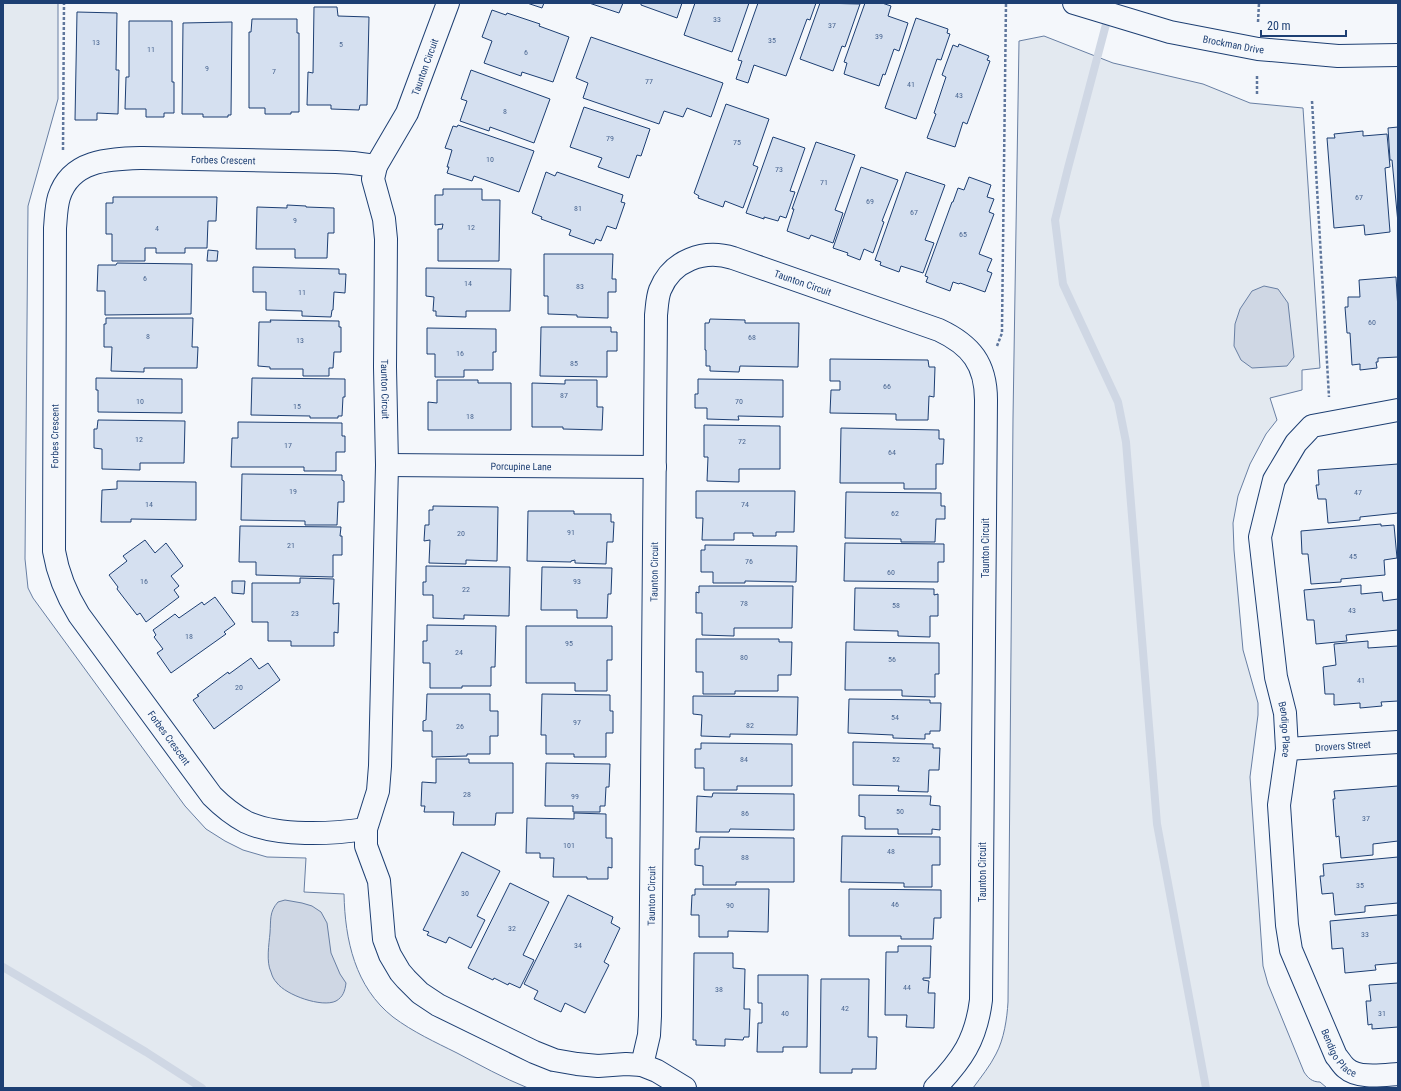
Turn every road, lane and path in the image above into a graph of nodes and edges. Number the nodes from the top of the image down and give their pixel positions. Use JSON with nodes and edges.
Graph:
{"nodes":[{"id":1,"x":64,"y":3,"type":"edge"},
{"id":2,"x":448,"y":3,"type":"edge"},
{"id":3,"x":1006,"y":3,"type":"edge"},
{"id":4,"x":1074,"y":3,"type":"edge"},
{"id":5,"x":1398,"y":55,"type":"edge"},
{"id":6,"x":1312,"y":102,"type":"dead end"},
{"id":7,"x":63,"y":154,"type":"dead end"},
{"id":8,"x":376,"y":166,"type":"junction"},
{"id":9,"x":996,"y":347,"type":"dead end"},
{"id":10,"x":1398,"y":410,"type":"edge"},
{"id":11,"x":1331,"y":422,"type":"junction"},
{"id":12,"x":387,"y":465,"type":"junction"},
{"id":13,"x":655,"y":467,"type":"junction"},
{"id":14,"x":1398,"y":742,"type":"edge"},
{"id":15,"x":1287,"y":749,"type":"junction"},
{"id":16,"x":366,"y":830,"type":"junction"},
{"id":17,"x":642,"y":1065,"type":"junction"},
{"id":18,"x":1398,"y":1074,"type":"edge"},
{"id":19,"x":685,"y":1088,"type":"edge"},
{"id":20,"x":935,"y":1088,"type":"edge"}],
"edges":[{"from":1,"to":7,"type":"path"},
{"from":2,"to":8,"type":"street","name":"Taunton Circuit"},
{"from":3,"to":9,"type":"path"},
{"from":4,"to":5,"type":"street","name":"Brockman Drive"},
{"from":6,"to":11,"type":"path"},
{"from":8,"to":12,"type":"street","name":"Taunton Circuit"},
{"from":8,"to":16,"type":"street","name":"Forbes Crescent"},
{"from":10,"to":11,"type":"street","name":"Bendigo Place"},
{"from":11,"to":15,"type":"street","name":"Bendigo Place"},
{"from":12,"to":13,"type":"street","name":"Porcupine Lane"},
{"from":12,"to":16,"type":"street","name":"Taunton Circuit"},
{"from":13,"to":17,"type":"street","name":"Taunton Circuit"},
{"from":13,"to":20,"type":"street","name":"Taunton Circuit"},
{"from":14,"to":15,"type":"street","name":"Drovers Street"},
{"from":15,"to":18,"type":"street","name":"Bendigo Place"},
{"from":16,"to":17,"type":"street","name":"Taunton Circuit"},
{"from":17,"to":19,"type":"street","name":"Taunton Circuit"}]}
